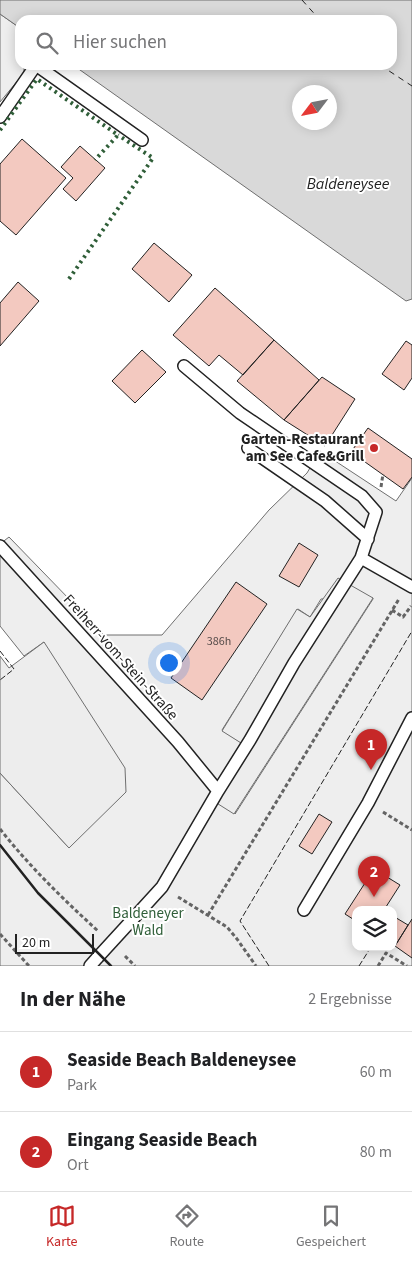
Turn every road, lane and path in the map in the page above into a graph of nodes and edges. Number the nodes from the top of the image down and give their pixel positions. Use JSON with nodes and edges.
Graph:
{"nodes":[{"id":1,"x":33,"y":70,"type":"edge"},
{"id":2,"x":43,"y":70,"type":"edge"},
{"id":3,"x":0,"y":117,"type":"edge"},
{"id":4,"x":142,"y":140,"type":"dead end"},
{"id":5,"x":184,"y":366,"type":"dead end"},
{"id":6,"x":248,"y":448,"type":"dead end"},
{"id":7,"x":368,"y":539,"type":"junction"},
{"id":8,"x":0,"y":546,"type":"edge"},
{"id":9,"x":362,"y":558,"type":"junction"},
{"id":10,"x":412,"y":587,"type":"edge"},
{"id":11,"x":399,"y":599,"type":"dead end"},
{"id":12,"x":412,"y":604,"type":"edge"},
{"id":13,"x":392,"y":610,"type":"junction"},
{"id":14,"x":412,"y":718,"type":"edge"},
{"id":15,"x":218,"y":791,"type":"junction"},
{"id":16,"x":368,"y":803,"type":"junction"},
{"id":17,"x":0,"y":829,"type":"edge"},
{"id":18,"x":412,"y":830,"type":"edge"},
{"id":19,"x":162,"y":888,"type":"junction"},
{"id":20,"x":304,"y":910,"type":"dead end"},
{"id":21,"x":208,"y":915,"type":"junction"},
{"id":22,"x":0,"y":934,"type":"edge"},
{"id":23,"x":104,"y":937,"type":"dead end"},
{"id":24,"x":123,"y":954,"type":"dead end"},
{"id":25,"x":94,"y":962,"type":"edge"},
{"id":26,"x":29,"y":966,"type":"edge"},
{"id":27,"x":135,"y":966,"type":"edge"},
{"id":28,"x":256,"y":966,"type":"edge"},
{"id":29,"x":378,"y":966,"type":"edge"},
{"id":30,"x":407,"y":966,"type":"edge"}],
"edges":[{"from":1,"to":3,"type":"lane"},
{"from":2,"to":4,"type":"lane"},
{"from":5,"to":7,"type":"lane"},
{"from":6,"to":7,"type":"lane"},
{"from":7,"to":9,"type":"lane"},
{"from":8,"to":15,"type":"lane","name":"Freiherr-vom-Stein-Straße"},
{"from":9,"to":10,"type":"lane"},
{"from":9,"to":15,"type":"lane"},
{"from":11,"to":13,"type":"path"},
{"from":12,"to":13,"type":"path"},
{"from":13,"to":21,"type":"path"},
{"from":14,"to":16,"type":"lane"},
{"from":15,"to":19,"type":"lane"},
{"from":16,"to":18,"type":"path"},
{"from":16,"to":20,"type":"lane"},
{"from":17,"to":23,"type":"path"},
{"from":19,"to":21,"type":"path"},
{"from":19,"to":25,"type":"lane","bridge":true},
{"from":21,"to":28,"type":"path"},
{"from":22,"to":26,"type":"path"},
{"from":24,"to":27,"type":"path"},
{"from":29,"to":30,"type":"path"}]}
